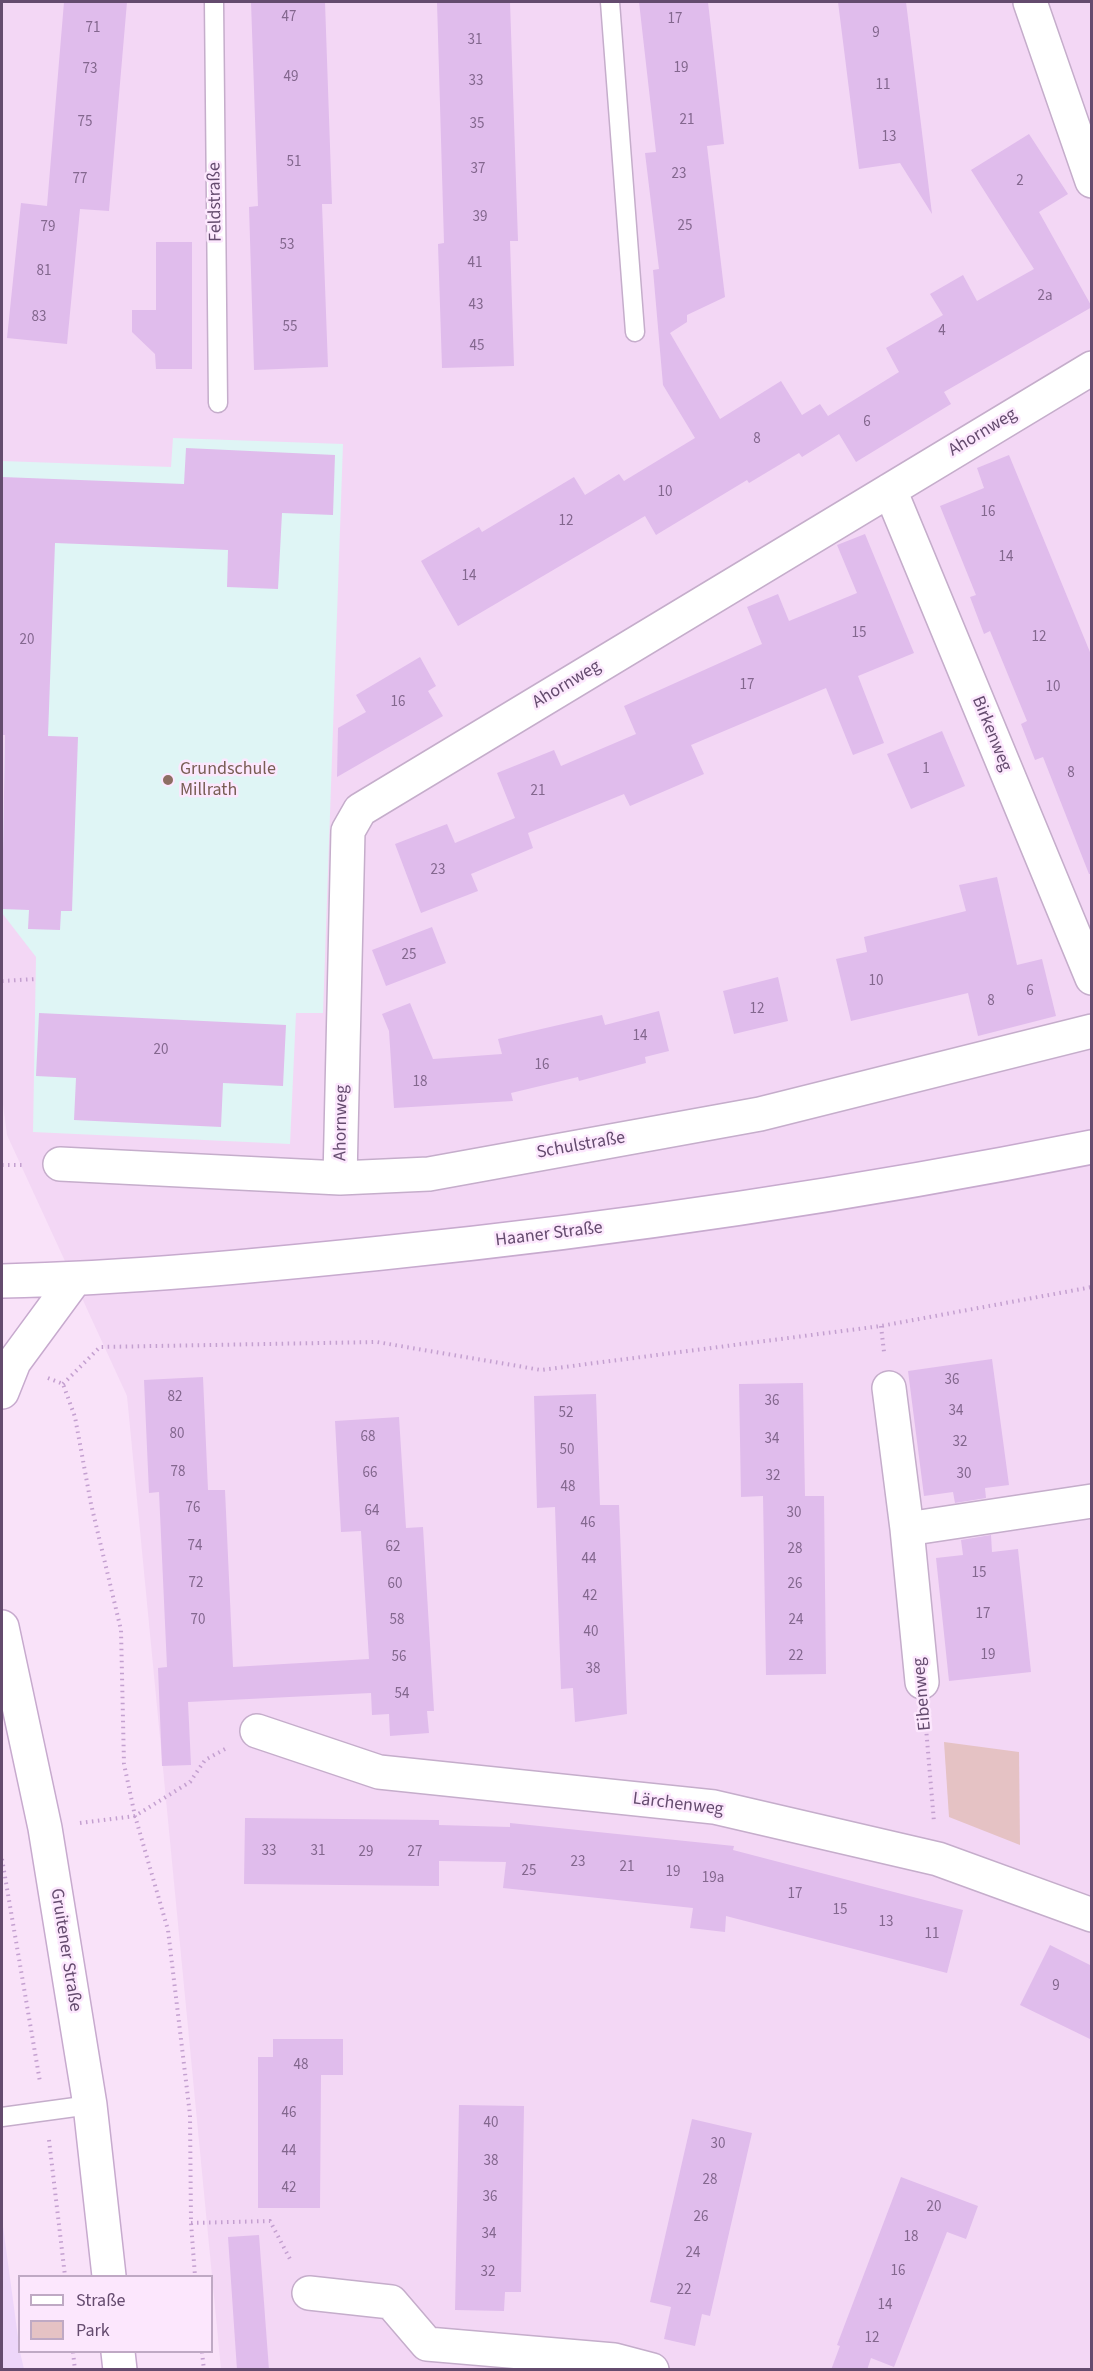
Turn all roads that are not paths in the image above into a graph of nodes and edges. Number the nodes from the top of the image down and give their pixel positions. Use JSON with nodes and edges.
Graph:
{"nodes":[{"id":1,"x":214,"y":2,"type":"edge"},
{"id":2,"x":610,"y":2,"type":"edge"},
{"id":3,"x":1030,"y":2,"type":"edge"},
{"id":4,"x":1092,"y":181,"type":"edge"},
{"id":5,"x":635,"y":332,"type":"dead end"},
{"id":6,"x":1092,"y":368,"type":"edge"},
{"id":7,"x":218,"y":403,"type":"dead end"},
{"id":8,"x":890,"y":490,"type":"junction"},
{"id":9,"x":1092,"y":978,"type":"edge"},
{"id":10,"x":1092,"y":1031,"type":"edge"},
{"id":11,"x":1092,"y":1147,"type":"edge"},
{"id":12,"x":60,"y":1164,"type":"dead end"},
{"id":13,"x":340,"y":1178,"type":"junction"},
{"id":14,"x":75,"y":1279,"type":"junction"},
{"id":15,"x":2,"y":1281,"type":"edge"},
{"id":16,"x":889,"y":1388,"type":"dead end"},
{"id":17,"x":2,"y":1392,"type":"edge"},
{"id":18,"x":1092,"y":1501,"type":"edge"},
{"id":19,"x":907,"y":1529,"type":"junction"},
{"id":20,"x":2,"y":1627,"type":"edge"},
{"id":21,"x":922,"y":1682,"type":"road end"},
{"id":22,"x":256,"y":1731,"type":"road end"},
{"id":23,"x":1092,"y":1915,"type":"edge"},
{"id":24,"x":90,"y":2105,"type":"junction"},
{"id":25,"x":2,"y":2117,"type":"edge"},
{"id":26,"x":109,"y":2275,"type":"edge"},
{"id":27,"x":309,"y":2293,"type":"road end"},
{"id":28,"x":118,"y":2353,"type":"edge"},
{"id":29,"x":120,"y":2370,"type":"edge"},
{"id":30,"x":652,"y":2370,"type":"edge"}],
"edges":[{"from":1,"to":7,"type":"lane","name":"Feldstraße"},
{"from":2,"to":5,"type":"lane"},
{"from":3,"to":4,"type":"street"},
{"from":6,"to":8,"type":"street","name":"Ahornweg"},
{"from":8,"to":9,"type":"street","name":"Birkenweg"},
{"from":8,"to":13,"type":"street","name":"Ahornweg"},
{"from":10,"to":13,"type":"street","name":"Schulstraße"},
{"from":11,"to":14,"type":"street","name":"Haaner Straße"},
{"from":12,"to":13,"type":"street","name":"Schulstraße"},
{"from":14,"to":15,"type":"street","name":"Haaner Straße"},
{"from":14,"to":17,"type":"street"},
{"from":16,"to":19,"type":"street","name":"Eibenweg"},
{"from":18,"to":19,"type":"street"},
{"from":19,"to":21,"type":"street","name":"Eibenweg"},
{"from":20,"to":24,"type":"street","name":"Gruitener Straße"},
{"from":22,"to":23,"type":"street","name":"Lärchenweg"},
{"from":24,"to":25,"type":"lane"},
{"from":24,"to":26,"type":"street","name":"Gruitener Straße"},
{"from":27,"to":30,"type":"street"},
{"from":28,"to":29,"type":"street"}]}
